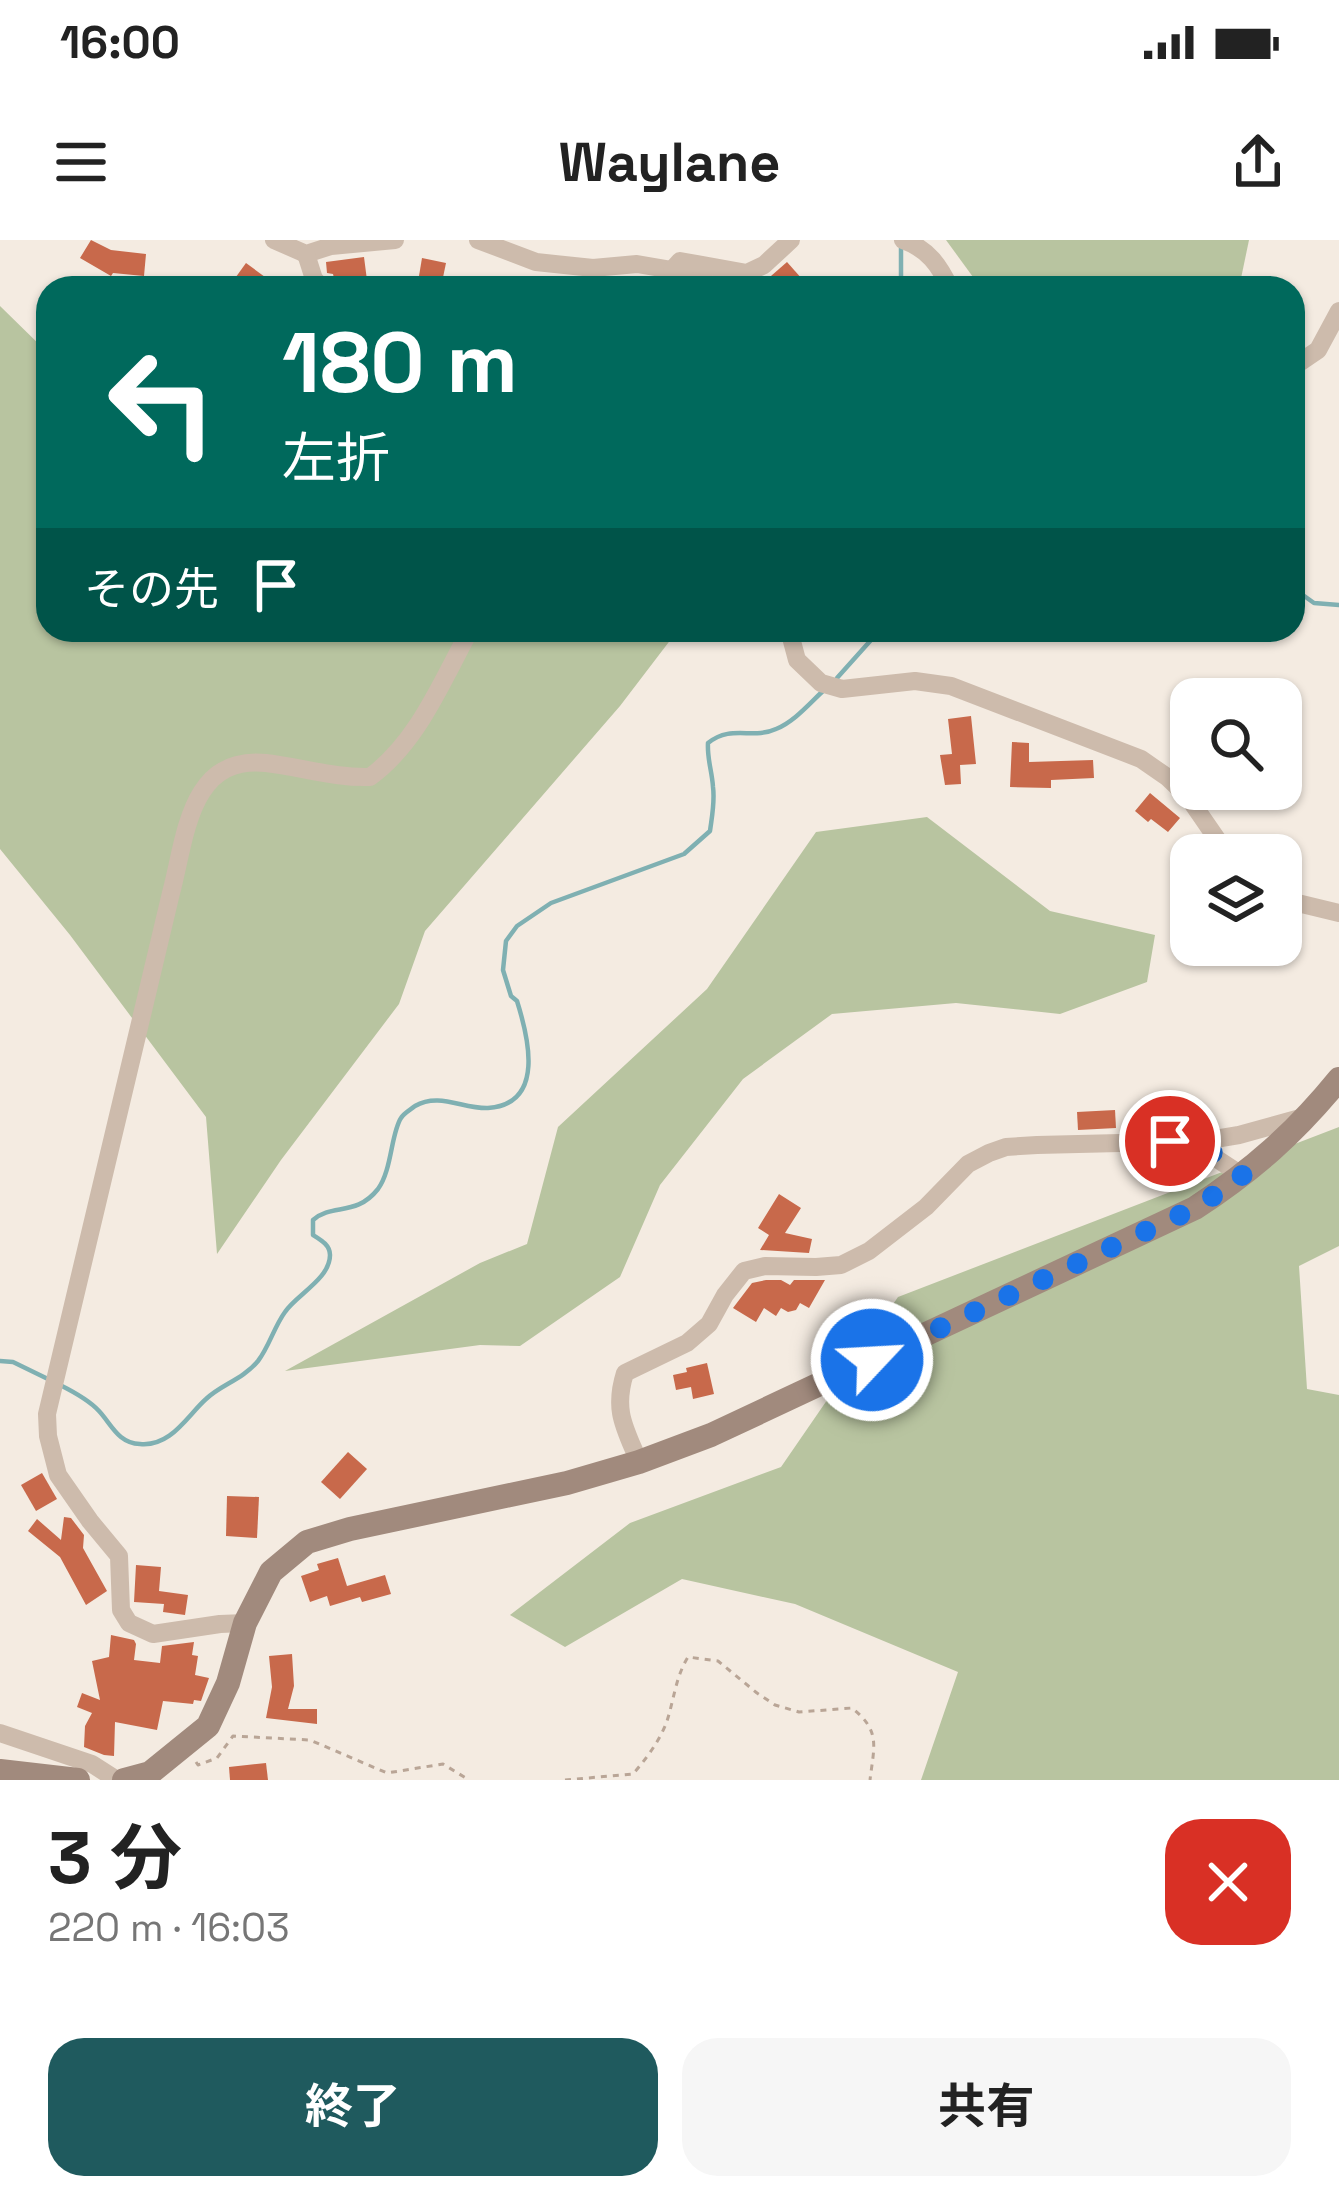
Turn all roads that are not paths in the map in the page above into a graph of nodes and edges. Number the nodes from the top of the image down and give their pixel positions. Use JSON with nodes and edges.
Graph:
{"nodes":[{"id":1,"x":274,"y":240,"type":"edge"},
{"id":2,"x":394,"y":240,"type":"edge"},
{"id":3,"x":478,"y":240,"type":"edge"},
{"id":4,"x":790,"y":240,"type":"edge"},
{"id":5,"x":903,"y":240,"type":"edge"},
{"id":6,"x":306,"y":254,"type":"junction"},
{"id":7,"x":672,"y":270,"type":"junction"},
{"id":8,"x":313,"y":276,"type":"edge"},
{"id":9,"x":689,"y":276,"type":"edge"},
{"id":10,"x":944,"y":276,"type":"edge"},
{"id":11,"x":1339,"y":311,"type":"edge"},
{"id":12,"x":1305,"y":359,"type":"edge"},
{"id":13,"x":463,"y":642,"type":"edge"},
{"id":14,"x":792,"y":642,"type":"edge"},
{"id":15,"x":1214,"y":834,"type":"edge"},
{"id":16,"x":1302,"y":904,"type":"edge"},
{"id":17,"x":1339,"y":913,"type":"edge"},
{"id":18,"x":1339,"y":1079,"type":"edge"},
{"id":19,"x":1309,"y":1116,"type":"junction"},
{"id":20,"x":1203,"y":1141,"type":"junction"},
{"id":21,"x":1243,"y":1176,"type":"junction"},
{"id":22,"x":639,"y":1462,"type":"junction"},
{"id":23,"x":245,"y":1623,"type":"junction"},
{"id":24,"x":0,"y":1732,"type":"edge"},
{"id":25,"x":0,"y":1771,"type":"edge"},
{"id":26,"x":78,"y":1780,"type":"edge"},
{"id":27,"x":120,"y":1780,"type":"edge"}],
"edges":[{"from":1,"to":6,"type":"street"},
{"from":2,"to":6,"type":"street"},
{"from":3,"to":7,"type":"street"},
{"from":4,"to":7,"type":"street"},
{"from":5,"to":10,"type":"street"},
{"from":6,"to":8,"type":"street"},
{"from":7,"to":9,"type":"street"},
{"from":11,"to":12,"type":"street"},
{"from":13,"to":23,"type":"street"},
{"from":14,"to":15,"type":"street"},
{"from":16,"to":17,"type":"street"},
{"from":18,"to":19,"type":"street"},
{"from":19,"to":20,"type":"street"},
{"from":19,"to":21,"type":"street"},
{"from":20,"to":21,"type":"street"},
{"from":20,"to":22,"type":"street"},
{"from":21,"to":22,"type":"street"},
{"from":22,"to":23,"type":"street"},
{"from":23,"to":27,"type":"street"},
{"from":24,"to":27,"type":"street"},
{"from":25,"to":26,"type":"street"}]}
